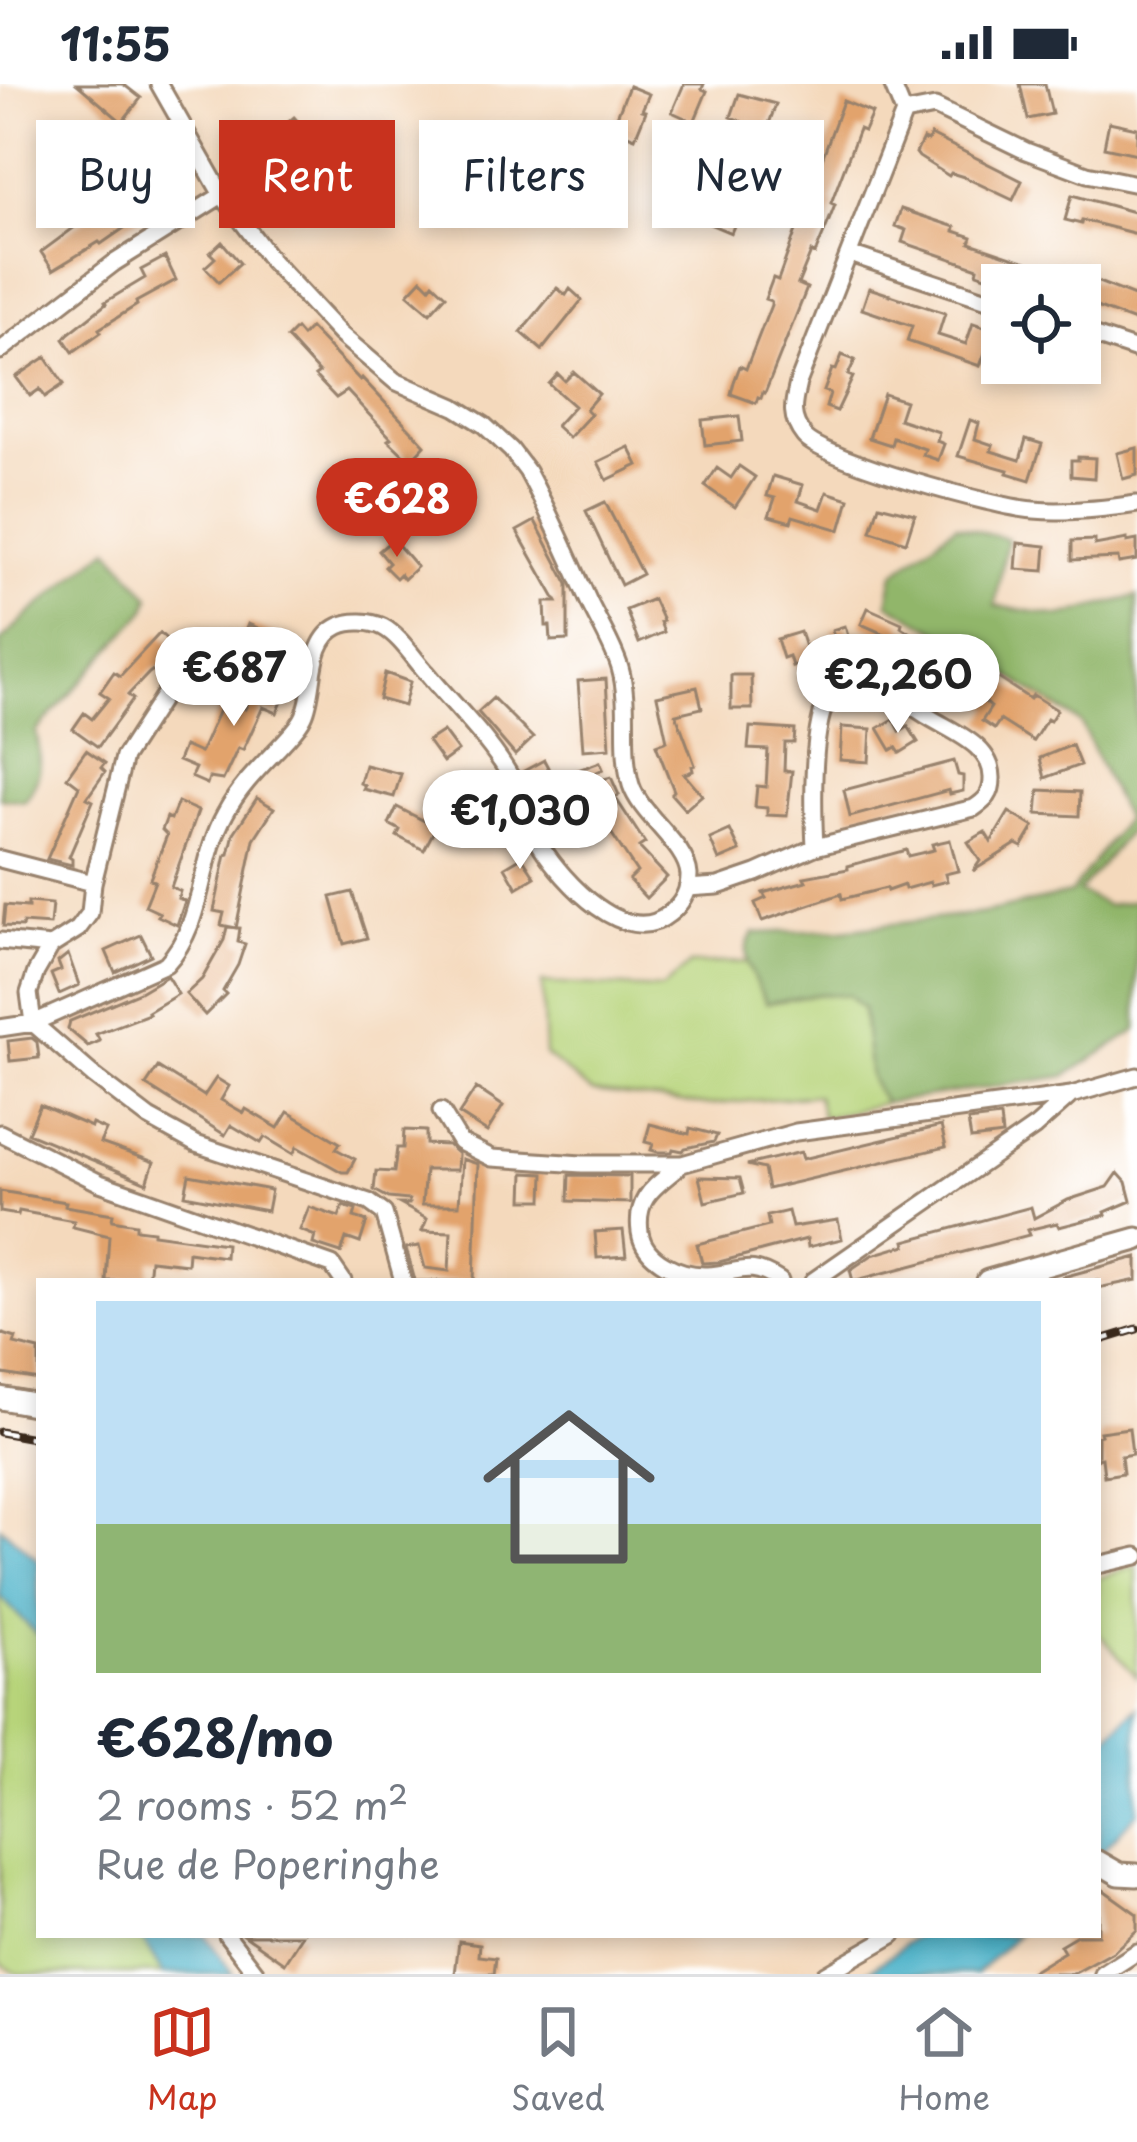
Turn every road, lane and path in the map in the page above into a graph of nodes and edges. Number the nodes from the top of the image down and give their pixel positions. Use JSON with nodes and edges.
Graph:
{"nodes":[{"id":1,"x":159,"y":84,"type":"edge"},
{"id":2,"x":892,"y":84,"type":"edge"},
{"id":3,"x":904,"y":113,"type":"junction"},
{"id":4,"x":1137,"y":184,"type":"edge"},
{"id":5,"x":219,"y":190,"type":"edge"},
{"id":6,"x":219,"y":197,"type":"edge"},
{"id":7,"x":247,"y":228,"type":"edge"},
{"id":8,"x":850,"y":254,"type":"junction"},
{"id":9,"x":981,"y":298,"type":"edge"},
{"id":10,"x":1101,"y":338,"type":"edge"},
{"id":11,"x":1137,"y":350,"type":"edge"},
{"id":12,"x":0,"y":351,"type":"edge"},
{"id":13,"x":1137,"y":504,"type":"edge"},
{"id":14,"x":172,"y":683,"type":"dead end"},
{"id":15,"x":814,"y":847,"type":"junction"},
{"id":16,"x":0,"y":859,"type":"edge"},
{"id":17,"x":93,"y":883,"type":"junction"},
{"id":18,"x":687,"y":887,"type":"junction"},
{"id":19,"x":0,"y":941,"type":"edge"},
{"id":20,"x":51,"y":946,"type":"junction"},
{"id":21,"x":33,"y":1023,"type":"junction"},
{"id":22,"x":0,"y":1028,"type":"edge"},
{"id":23,"x":1137,"y":1076,"type":"edge"},
{"id":24,"x":1071,"y":1095,"type":"junction"},
{"id":25,"x":441,"y":1111,"type":"dead end"},
{"id":26,"x":0,"y":1133,"type":"edge"},
{"id":27,"x":682,"y":1164,"type":"junction"},
{"id":28,"x":1137,"y":1239,"type":"edge"},
{"id":29,"x":341,"y":1278,"type":"edge"},
{"id":30,"x":402,"y":1278,"type":"edge"},
{"id":31,"x":776,"y":1278,"type":"edge"},
{"id":32,"x":817,"y":1278,"type":"edge"},
{"id":33,"x":999,"y":1278,"type":"edge"},
{"id":34,"x":0,"y":1398,"type":"edge"},
{"id":35,"x":36,"y":1404,"type":"edge"},
{"id":36,"x":1137,"y":1556,"type":"edge"},
{"id":37,"x":1101,"y":1564,"type":"edge"},
{"id":38,"x":1101,"y":1864,"type":"edge"},
{"id":39,"x":1137,"y":1875,"type":"edge"},
{"id":40,"x":229,"y":1938,"type":"edge"},
{"id":41,"x":888,"y":1938,"type":"edge"},
{"id":42,"x":1137,"y":1952,"type":"edge"},
{"id":43,"x":257,"y":1974,"type":"edge"},
{"id":44,"x":825,"y":1974,"type":"edge"},
{"id":45,"x":1103,"y":1974,"type":"edge"}],
"edges":[{"from":1,"to":5,"type":"street"},
{"from":2,"to":3,"type":"street"},
{"from":3,"to":4,"type":"street"},
{"from":3,"to":8,"type":"street"},
{"from":6,"to":12,"type":"street"},
{"from":7,"to":18,"type":"street"},
{"from":8,"to":9,"type":"street"},
{"from":8,"to":13,"type":"street"},
{"from":10,"to":11,"type":"street"},
{"from":14,"to":17,"type":"street"},
{"from":15,"to":15,"type":"street"},
{"from":15,"to":18,"type":"street"},
{"from":16,"to":17,"type":"street"},
{"from":17,"to":20,"type":"street"},
{"from":18,"to":21,"type":"street"},
{"from":19,"to":20,"type":"street"},
{"from":20,"to":21,"type":"street"},
{"from":21,"to":22,"type":"street"},
{"from":21,"to":30,"type":"street"},
{"from":23,"to":24,"type":"street"},
{"from":24,"to":27,"type":"street"},
{"from":24,"to":32,"type":"street"},
{"from":25,"to":27,"type":"street"},
{"from":26,"to":29,"type":"street"},
{"from":27,"to":31,"type":"street"},
{"from":28,"to":33,"type":"main road"},
{"from":34,"to":35,"type":"main road"},
{"from":36,"to":37,"type":"street"},
{"from":38,"to":39,"type":"main road"},
{"from":40,"to":43,"type":"street"},
{"from":41,"to":44,"type":"street"},
{"from":42,"to":45,"type":"street"}]}
